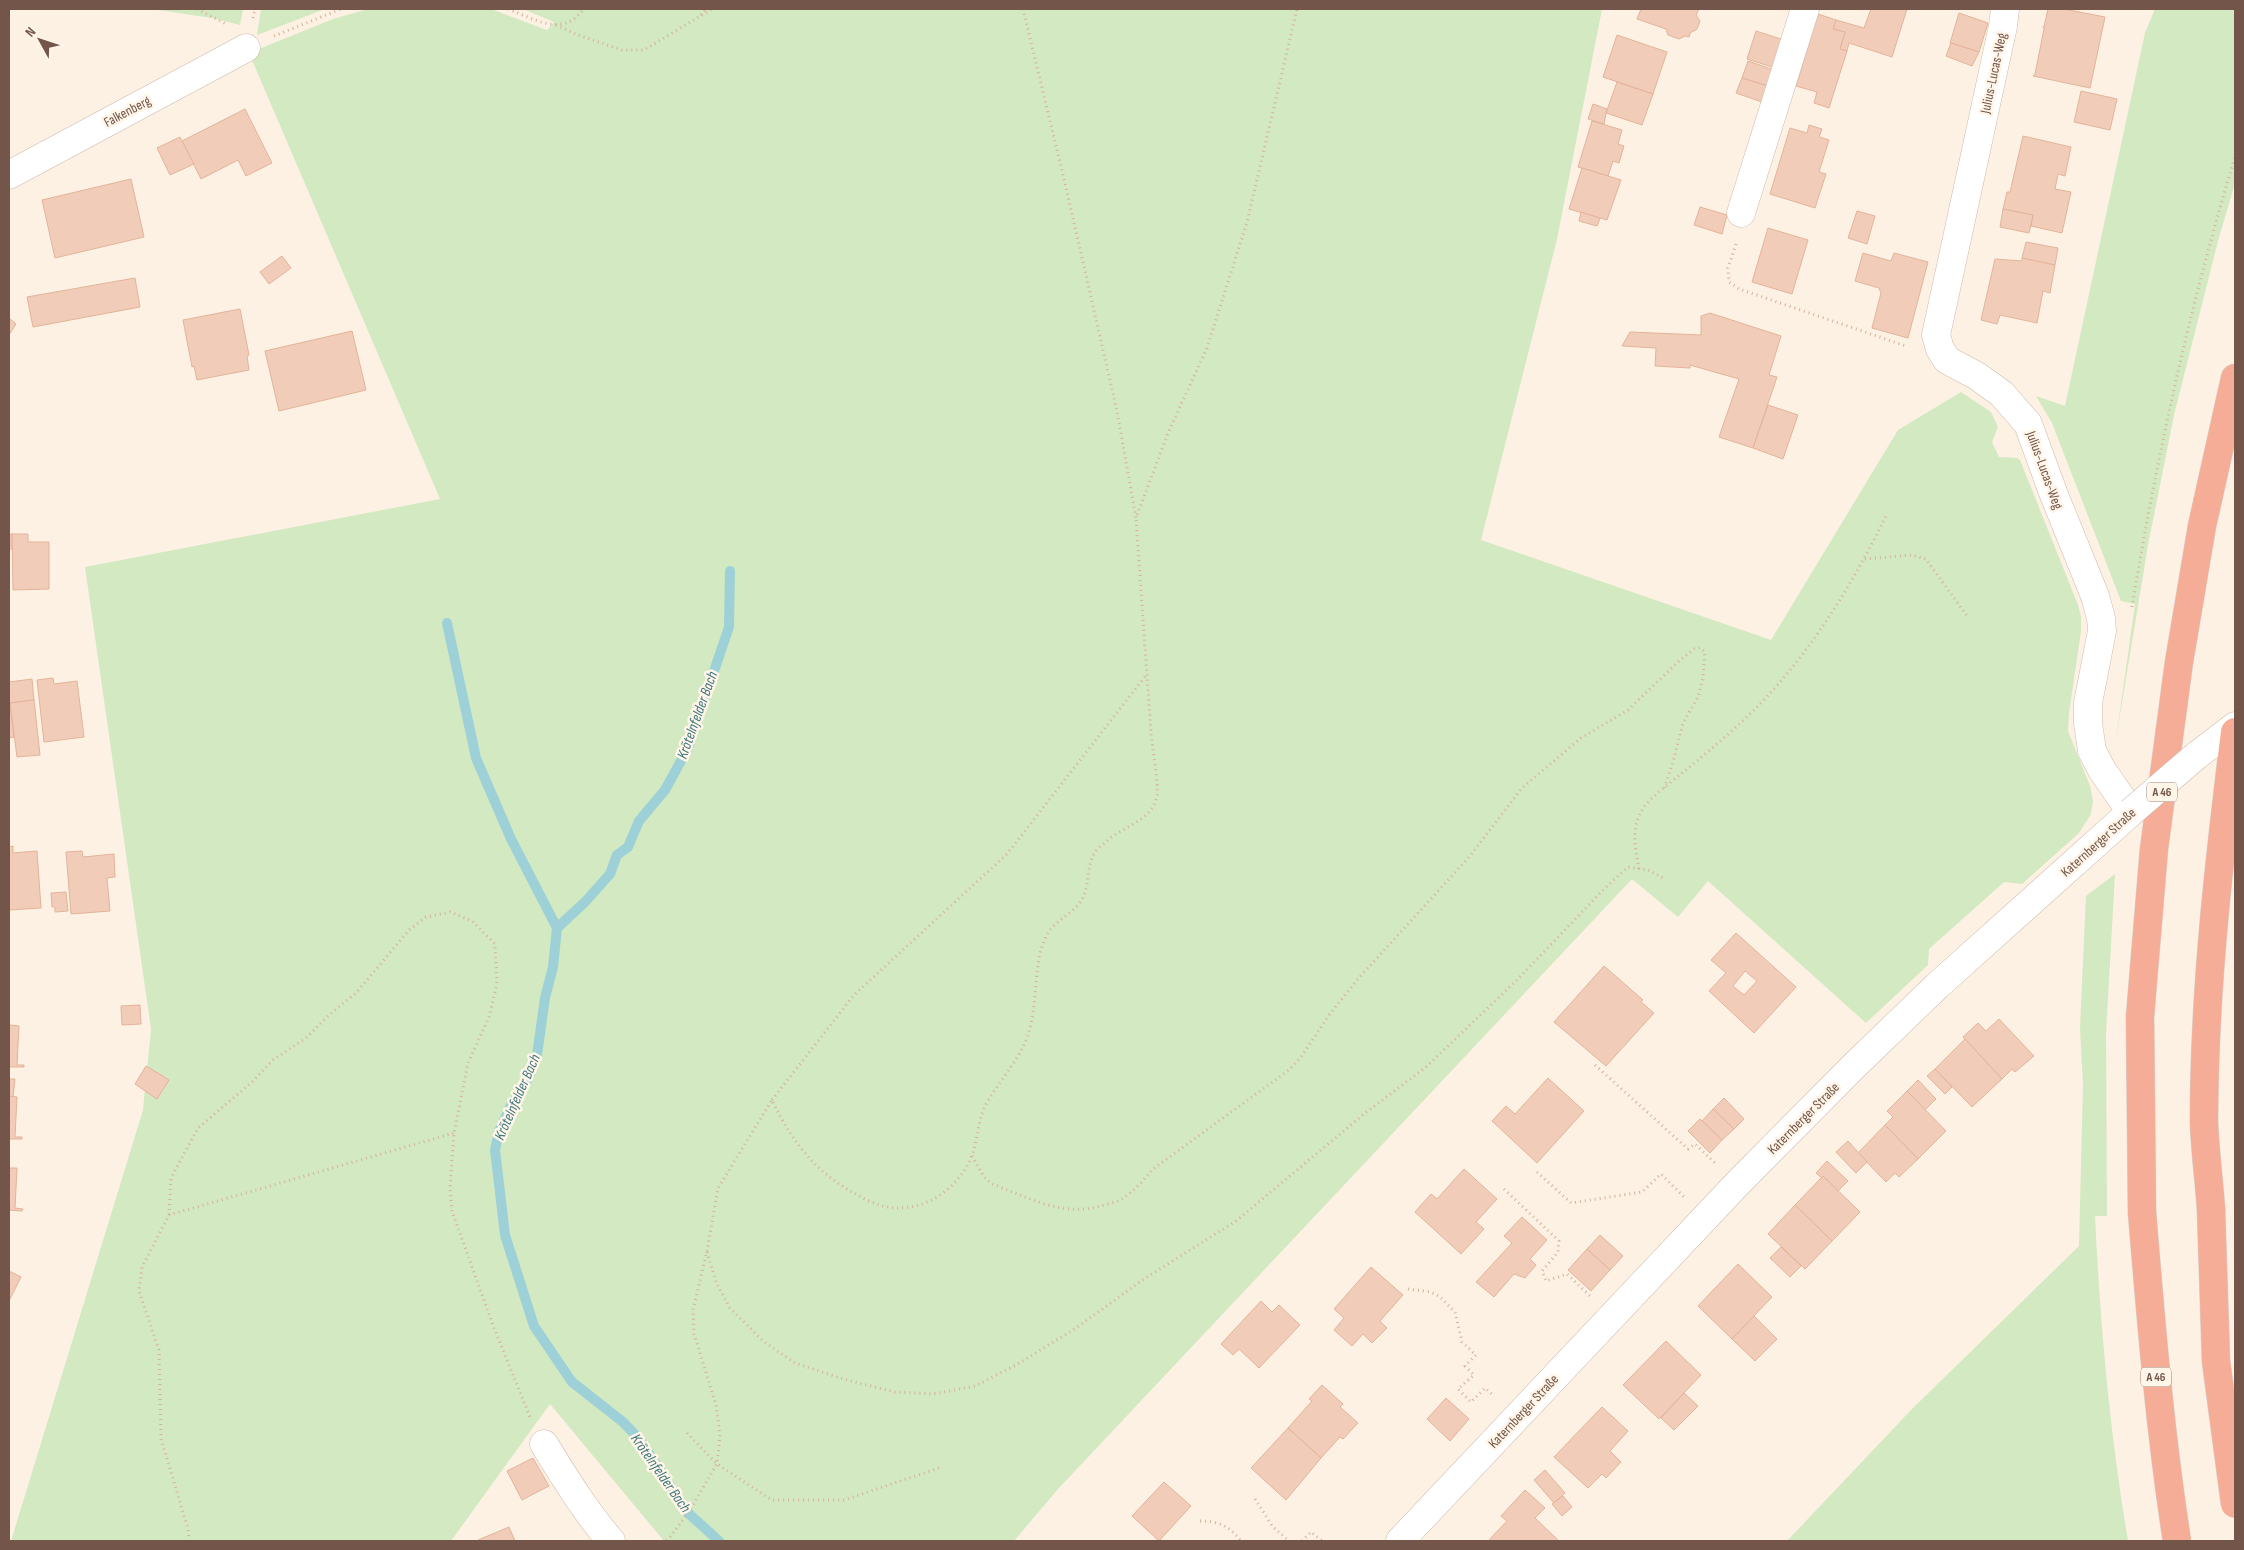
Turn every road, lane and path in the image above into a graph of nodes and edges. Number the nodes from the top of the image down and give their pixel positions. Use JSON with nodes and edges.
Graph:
{"nodes":[{"id":1,"x":340,"y":9,"type":"edge"},
{"id":2,"x":508,"y":9,"type":"edge"},
{"id":3,"x":584,"y":9,"type":"edge"},
{"id":4,"x":705,"y":9,"type":"edge"},
{"id":5,"x":712,"y":9,"type":"edge"},
{"id":6,"x":1022,"y":9,"type":"edge"},
{"id":7,"x":1297,"y":9,"type":"edge"},
{"id":8,"x":1805,"y":9,"type":"edge"},
{"id":9,"x":2005,"y":9,"type":"edge"},
{"id":10,"x":700,"y":16,"type":"junction"},
{"id":11,"x":556,"y":25,"type":"junction"},
{"id":12,"x":246,"y":48,"type":"joint"},
{"id":13,"x":2235,"y":157,"type":"edge"},
{"id":14,"x":9,"y":175,"type":"edge"},
{"id":15,"x":1741,"y":213,"type":"joint"},
{"id":16,"x":1947,"y":360,"type":"junction"},
{"id":17,"x":2235,"y":378,"type":"edge"},
{"id":18,"x":1887,"y":514,"type":"dead end"},
{"id":19,"x":1136,"y":518,"type":"junction"},
{"id":20,"x":1865,"y":559,"type":"junction"},
{"id":21,"x":2131,"y":610,"type":"dead end"},
{"id":22,"x":1967,"y":616,"type":"dead end"},
{"id":23,"x":1147,"y":674,"type":"junction"},
{"id":24,"x":2235,"y":726,"type":"edge"},
{"id":25,"x":2235,"y":732,"type":"edge"},
{"id":26,"x":1664,"y":789,"type":"junction"},
{"id":27,"x":2131,"y":812,"type":"junction"},
{"id":28,"x":1639,"y":869,"type":"junction"},
{"id":29,"x":1665,"y":879,"type":"dead end"},
{"id":30,"x":1595,"y":1065,"type":"dead end"},
{"id":31,"x":772,"y":1100,"type":"junction"},
{"id":32,"x":454,"y":1133,"type":"junction"},
{"id":33,"x":1695,"y":1144,"type":"dead end"},
{"id":34,"x":972,"y":1156,"type":"junction"},
{"id":35,"x":1537,"y":1172,"type":"dead end"},
{"id":36,"x":1661,"y":1174,"type":"dead end"},
{"id":37,"x":1504,"y":1189,"type":"dead end"},
{"id":38,"x":169,"y":1215,"type":"junction"},
{"id":39,"x":707,"y":1251,"type":"junction"},
{"id":40,"x":1408,"y":1289,"type":"dead end"},
{"id":41,"x":1612,"y":1317,"type":"junction"},
{"id":42,"x":1516,"y":1417,"type":"junction"},
{"id":43,"x":687,"y":1433,"type":"dead end"},
{"id":44,"x":544,"y":1444,"type":"joint"},
{"id":45,"x":717,"y":1464,"type":"junction"},
{"id":46,"x":939,"y":1468,"type":"dead end"},
{"id":47,"x":1255,"y":1500,"type":"dead end"},
{"id":48,"x":2235,"y":1504,"type":"edge"},
{"id":49,"x":1200,"y":1521,"type":"dead end"},
{"id":50,"x":189,"y":1541,"type":"edge"},
{"id":51,"x":611,"y":1541,"type":"edge"},
{"id":52,"x":667,"y":1541,"type":"edge"},
{"id":53,"x":1241,"y":1541,"type":"edge"},
{"id":54,"x":1289,"y":1541,"type":"edge"},
{"id":55,"x":1302,"y":1541,"type":"edge"},
{"id":56,"x":1322,"y":1541,"type":"edge"},
{"id":57,"x":1400,"y":1541,"type":"edge"},
{"id":58,"x":2177,"y":1541,"type":"edge"}],
"edges":[{"from":1,"to":12,"type":"path"},
{"from":2,"to":11,"type":"path"},
{"from":3,"to":11,"type":"path"},
{"from":4,"to":10,"type":"path"},
{"from":5,"to":10,"type":"path"},
{"from":6,"to":19,"type":"path"},
{"from":7,"to":19,"type":"path"},
{"from":8,"to":15,"type":"street"},
{"from":9,"to":16,"type":"street","name":"Julius-Lucas-Weg"},
{"from":10,"to":11,"type":"path"},
{"from":12,"to":14,"type":"street","name":"Falkenberg"},
{"from":13,"to":21,"type":"path"},
{"from":15,"to":16,"type":"path"},
{"from":16,"to":27,"type":"street","name":"Julius-Lucas-Weg"},
{"from":17,"to":58,"type":"highway","number":"A 46","bridge":true},
{"from":18,"to":20,"type":"path"},
{"from":19,"to":23,"type":"path"},
{"from":20,"to":22,"type":"path"},
{"from":20,"to":26,"type":"path"},
{"from":23,"to":31,"type":"path"},
{"from":23,"to":34,"type":"path"},
{"from":24,"to":27,"type":"street","name":"Katernberger Straße","bridge":true},
{"from":25,"to":48,"type":"highway","bridge":true},
{"from":26,"to":28,"type":"path"},
{"from":26,"to":34,"type":"path"},
{"from":27,"to":41,"type":"street","name":"Katernberger Straße"},
{"from":28,"to":29,"type":"path"},
{"from":28,"to":39,"type":"path"},
{"from":30,"to":33,"type":"path"},
{"from":31,"to":34,"type":"path"},
{"from":31,"to":39,"type":"path"},
{"from":32,"to":38,"type":"path"},
{"from":32,"to":38,"type":"path"},
{"from":32,"to":44,"type":"path"},
{"from":35,"to":36,"type":"path"},
{"from":37,"to":41,"type":"path"},
{"from":38,"to":50,"type":"path"},
{"from":39,"to":45,"type":"path"},
{"from":40,"to":42,"type":"path"},
{"from":41,"to":42,"type":"street","name":"Katernberger Straße"},
{"from":42,"to":57,"type":"street","name":"Katernberger Straße"},
{"from":43,"to":45,"type":"path"},
{"from":44,"to":51,"type":"street"},
{"from":45,"to":46,"type":"path"},
{"from":45,"to":52,"type":"path"},
{"from":47,"to":54,"type":"path"},
{"from":49,"to":53,"type":"path"},
{"from":55,"to":56,"type":"path"}]}
